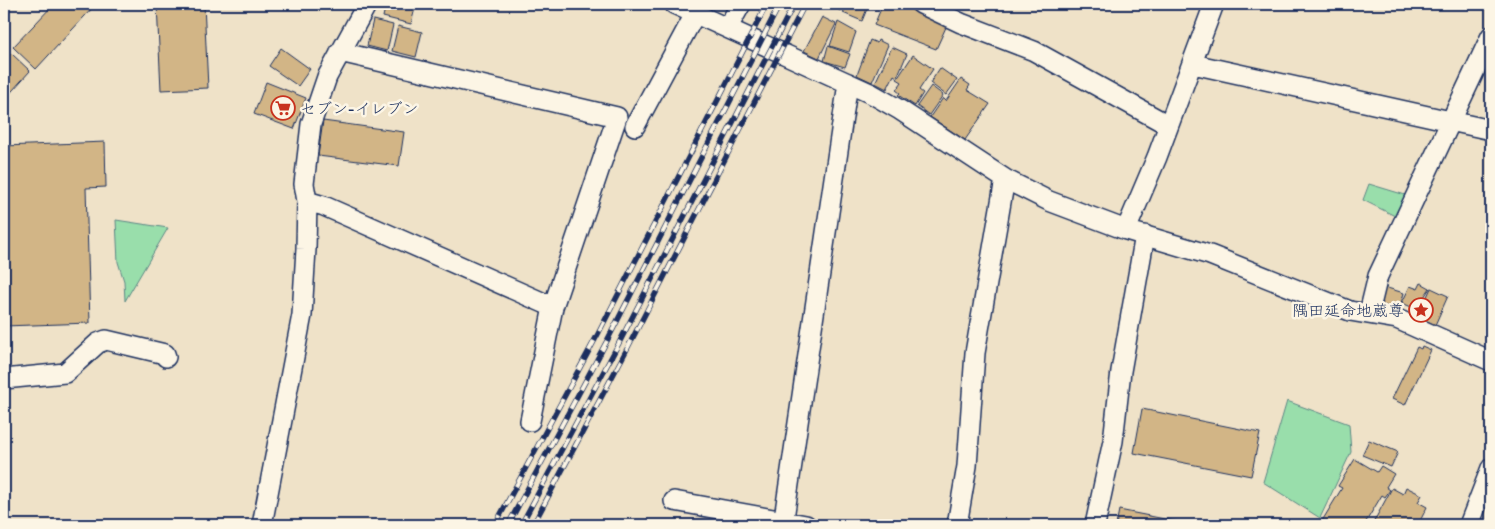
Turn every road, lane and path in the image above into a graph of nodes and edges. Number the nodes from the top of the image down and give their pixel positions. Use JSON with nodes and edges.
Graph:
{"nodes":[{"id":1,"x":366,"y":4,"type":"edge"},
{"id":2,"x":674,"y":4,"type":"edge"},
{"id":3,"x":740,"y":4,"type":"edge"},
{"id":4,"x":921,"y":4,"type":"edge"},
{"id":5,"x":1214,"y":4,"type":"edge"},
{"id":6,"x":695,"y":14,"type":"junction"},
{"id":7,"x":728,"y":27,"type":"junction"},
{"id":8,"x":1491,"y":36,"type":"edge"},
{"id":9,"x":340,"y":52,"type":"junction"},
{"id":10,"x":1193,"y":64,"type":"junction"},
{"id":11,"x":848,"y":83,"type":"junction"},
{"id":12,"x":1452,"y":120,"type":"junction"},
{"id":13,"x":615,"y":122,"type":"junction"},
{"id":14,"x":1168,"y":125,"type":"junction"},
{"id":15,"x":1491,"y":130,"type":"edge"},
{"id":16,"x":1004,"y":179,"type":"junction"},
{"id":17,"x":306,"y":201,"type":"junction"},
{"id":18,"x":1126,"y":230,"type":"junction"},
{"id":19,"x":1145,"y":235,"type":"junction"},
{"id":20,"x":553,"y":307,"type":"junction"},
{"id":21,"x":1369,"y":313,"type":"junction"},
{"id":22,"x":166,"y":357,"type":"dead end"},
{"id":23,"x":1491,"y":361,"type":"edge"},
{"id":24,"x":4,"y":379,"type":"edge"},
{"id":25,"x":530,"y":420,"type":"dead end"},
{"id":26,"x":1491,"y":468,"type":"edge"},
{"id":27,"x":674,"y":501,"type":"dead end"},
{"id":28,"x":783,"y":523,"type":"edge"},
{"id":29,"x":262,"y":525,"type":"edge"},
{"id":30,"x":806,"y":525,"type":"edge"},
{"id":31,"x":957,"y":525,"type":"edge"},
{"id":32,"x":1095,"y":525,"type":"edge"},
{"id":33,"x":1469,"y":525,"type":"edge"}],
"edges":[{"from":1,"to":9,"type":"street"},
{"from":2,"to":6,"type":"street"},
{"from":3,"to":7,"type":"street"},
{"from":4,"to":14,"type":"street"},
{"from":5,"to":10,"type":"street"},
{"from":6,"to":7,"type":"street"},
{"from":6,"to":13,"type":"street"},
{"from":7,"to":11,"type":"street"},
{"from":8,"to":12,"type":"street"},
{"from":9,"to":13,"type":"street"},
{"from":9,"to":17,"type":"street"},
{"from":10,"to":12,"type":"street"},
{"from":10,"to":14,"type":"street"},
{"from":11,"to":16,"type":"street"},
{"from":11,"to":28,"type":"street"},
{"from":12,"to":15,"type":"street"},
{"from":12,"to":21,"type":"street"},
{"from":13,"to":20,"type":"street"},
{"from":14,"to":18,"type":"street"},
{"from":16,"to":18,"type":"street"},
{"from":16,"to":31,"type":"street"},
{"from":17,"to":20,"type":"street"},
{"from":17,"to":29,"type":"street"},
{"from":18,"to":19,"type":"street"},
{"from":19,"to":21,"type":"street"},
{"from":19,"to":32,"type":"street"},
{"from":20,"to":25,"type":"street"},
{"from":21,"to":23,"type":"street"},
{"from":22,"to":24,"type":"street"},
{"from":26,"to":33,"type":"street"},
{"from":27,"to":28,"type":"street"},
{"from":28,"to":30,"type":"street"}]}
